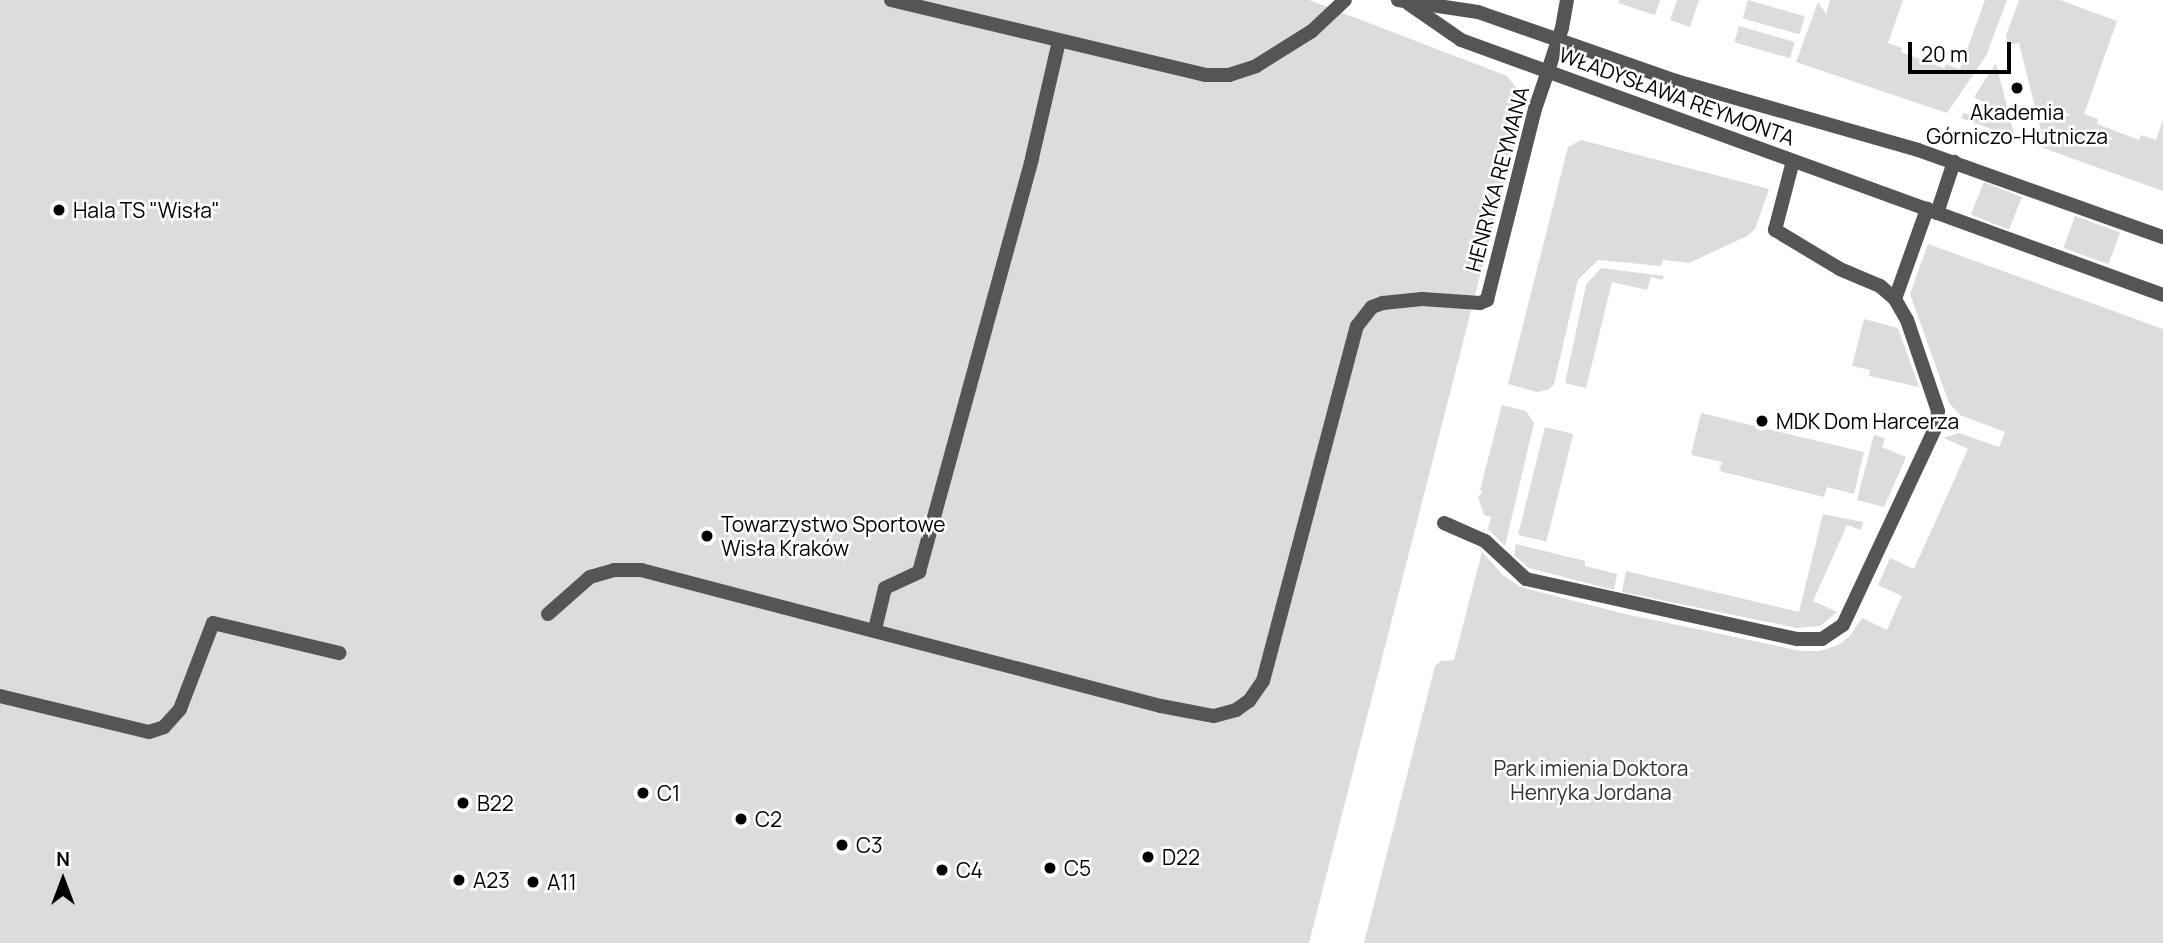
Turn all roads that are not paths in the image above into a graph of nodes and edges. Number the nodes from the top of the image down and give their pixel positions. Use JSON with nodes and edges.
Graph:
{"nodes":[{"id":1,"x":891,"y":0,"type":"edge"},
{"id":2,"x":1345,"y":0,"type":"edge"},
{"id":3,"x":1567,"y":0,"type":"edge"},
{"id":4,"x":1403,"y":2,"type":"edge"},
{"id":5,"x":1559,"y":40,"type":"junction"},
{"id":6,"x":1059,"y":41,"type":"junction"},
{"id":7,"x":1548,"y":71,"type":"junction"},
{"id":8,"x":1793,"y":161,"type":"junction"},
{"id":9,"x":1954,"y":162,"type":"junction"},
{"id":10,"x":1932,"y":211,"type":"junction"},
{"id":11,"x":2163,"y":237,"type":"edge"},
{"id":12,"x":2163,"y":295,"type":"edge"},
{"id":13,"x":1895,"y":299,"type":"junction"},
{"id":14,"x":1444,"y":523,"type":"dead end"},
{"id":15,"x":548,"y":614,"type":"dead end"},
{"id":16,"x":875,"y":629,"type":"junction"},
{"id":17,"x":339,"y":653,"type":"dead end"},
{"id":18,"x":0,"y":696,"type":"edge"}],
"edges":[{"from":1,"to":6,"type":"street"},
{"from":2,"to":6,"type":"street"},
{"from":3,"to":5,"type":"street","name":"HENRYKA REYMANA"},
{"from":4,"to":5,"type":"street","name":"WŁADYSŁAWA REYMONTA"},
{"from":4,"to":7,"type":"street","name":"WŁADYSŁAWA REYMONTA"},
{"from":5,"to":7,"type":"street","name":"HENRYKA REYMANA"},
{"from":5,"to":9,"type":"street","name":"WŁADYSŁAWA REYMONTA"},
{"from":6,"to":16,"type":"street"},
{"from":7,"to":8,"type":"street","name":"WŁADYSŁAWA REYMONTA"},
{"from":7,"to":16,"type":"street","name":"HENRYKA REYMANA"},
{"from":8,"to":10,"type":"street","name":"WŁADYSŁAWA REYMONTA"},
{"from":8,"to":13,"type":"street"},
{"from":9,"to":10,"type":"street"},
{"from":9,"to":11,"type":"street","name":"WŁADYSŁAWA REYMONTA"},
{"from":10,"to":12,"type":"street","name":"WŁADYSŁAWA REYMONTA"},
{"from":10,"to":13,"type":"street"},
{"from":13,"to":14,"type":"street"},
{"from":15,"to":16,"type":"street"},
{"from":17,"to":18,"type":"street"}]}
